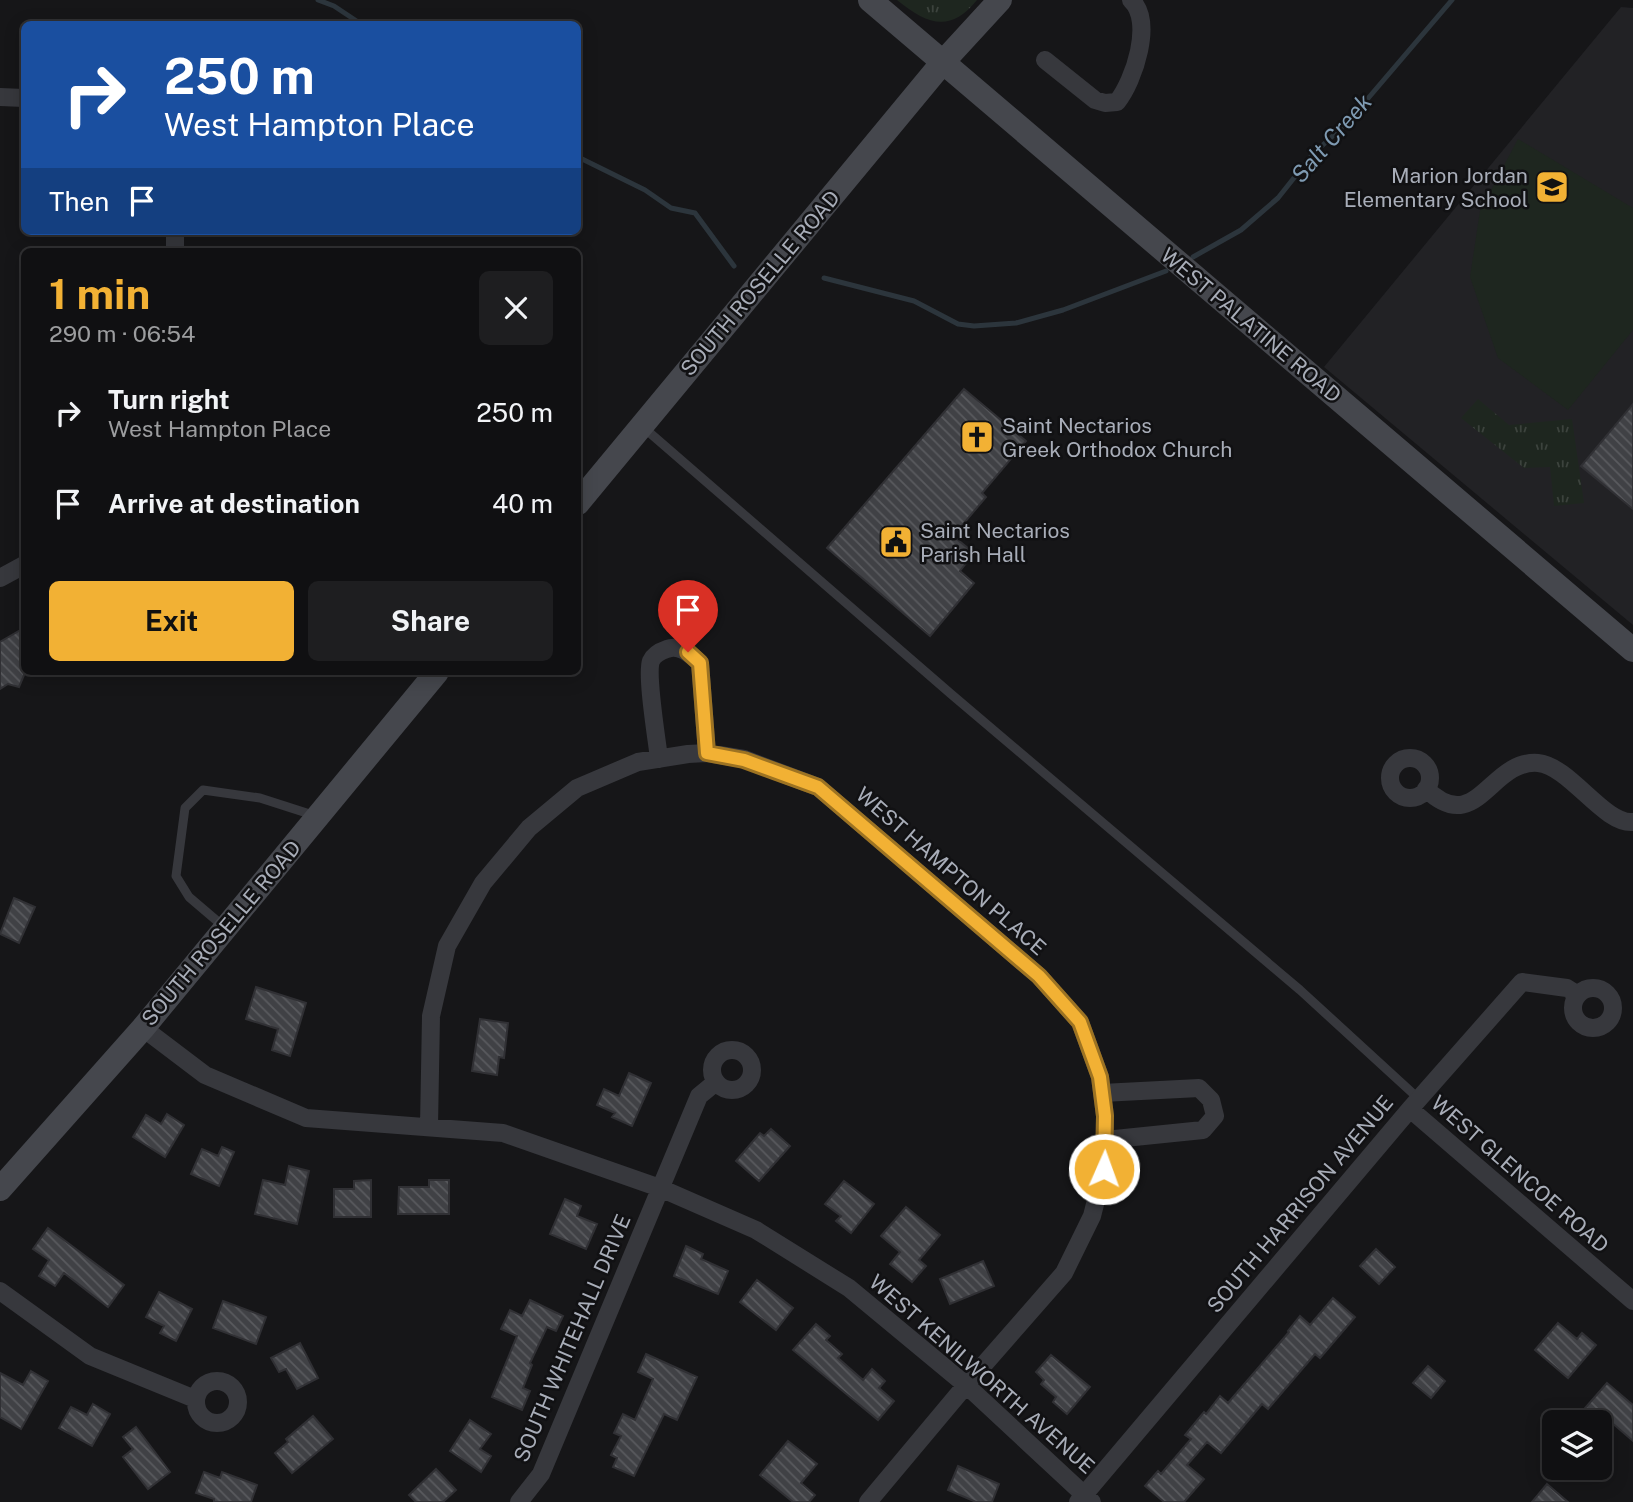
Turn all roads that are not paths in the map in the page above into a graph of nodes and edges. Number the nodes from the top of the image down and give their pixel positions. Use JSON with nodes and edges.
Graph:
{"nodes":[{"id":1,"x":870,"y":0,"type":"edge"},
{"id":2,"x":1000,"y":0,"type":"edge"},
{"id":3,"x":1131,"y":0,"type":"edge"},
{"id":4,"x":1045,"y":60,"type":"dead end"},
{"id":5,"x":943,"y":62,"type":"junction"},
{"id":6,"x":0,"y":97,"type":"edge"},
{"id":7,"x":21,"y":98,"type":"edge"},
{"id":8,"x":642,"y":426,"type":"junction"},
{"id":9,"x":581,"y":499,"type":"edge"},
{"id":10,"x":21,"y":567,"type":"edge"},
{"id":11,"x":0,"y":578,"type":"edge"},
{"id":12,"x":1633,"y":650,"type":"edge"},
{"id":13,"x":435,"y":675,"type":"edge"},
{"id":14,"x":707,"y":753,"type":"junction"},
{"id":15,"x":659,"y":759,"type":"junction"},
{"id":16,"x":1426,"y":789,"type":"dead end"},
{"id":17,"x":317,"y":817,"type":"junction"},
{"id":18,"x":1633,"y":822,"type":"edge"},
{"id":19,"x":225,"y":928,"type":"junction"},
{"id":20,"x":1578,"y":995,"type":"dead end"},
{"id":21,"x":142,"y":1028,"type":"junction"},
{"id":22,"x":716,"y":1082,"type":"dead end"},
{"id":23,"x":1102,"y":1093,"type":"junction"},
{"id":24,"x":1414,"y":1104,"type":"junction"},
{"id":25,"x":429,"y":1126,"type":"junction"},
{"id":26,"x":1105,"y":1140,"type":"junction"},
{"id":27,"x":660,"y":1188,"type":"junction"},
{"id":28,"x":0,"y":1189,"type":"edge"},
{"id":29,"x":0,"y":1292,"type":"edge"},
{"id":30,"x":1633,"y":1301,"type":"edge"},
{"id":31,"x":965,"y":1385,"type":"junction"},
{"id":32,"x":195,"y":1399,"type":"dead end"},
{"id":33,"x":1085,"y":1500,"type":"edge"},
{"id":34,"x":519,"y":1502,"type":"edge"},
{"id":35,"x":868,"y":1502,"type":"edge"}],
"edges":[{"from":1,"to":5,"type":"main road","name":"WEST PALATINE ROAD"},
{"from":2,"to":5,"type":"main road","name":"SOUTH ROSELLE ROAD"},
{"from":3,"to":4,"type":"street"},
{"from":5,"to":8,"type":"main road","name":"SOUTH ROSELLE ROAD"},
{"from":5,"to":12,"type":"main road","name":"WEST PALATINE ROAD"},
{"from":6,"to":7,"type":"street"},
{"from":8,"to":9,"type":"main road","name":"SOUTH ROSELLE ROAD"},
{"from":8,"to":24,"type":"lane"},
{"from":10,"to":11,"type":"street"},
{"from":13,"to":17,"type":"main road","name":"SOUTH ROSELLE ROAD"},
{"from":14,"to":15,"type":"street","name":"WEST HAMPTON PLACE"},
{"from":14,"to":15,"type":"street"},
{"from":14,"to":23,"type":"street","name":"WEST HAMPTON PLACE"},
{"from":15,"to":25,"type":"street","name":"WEST HAMPTON PLACE"},
{"from":16,"to":18,"type":"street"},
{"from":17,"to":19,"type":"main road","name":"SOUTH ROSELLE ROAD"},
{"from":17,"to":19,"type":"lane"},
{"from":19,"to":21,"type":"main road","name":"SOUTH ROSELLE ROAD"},
{"from":20,"to":24,"type":"street","name":"SOUTH HARRISON AVENUE"},
{"from":21,"to":25,"type":"street","name":"WEST KENILWORTH AVENUE"},
{"from":21,"to":28,"type":"main road","name":"SOUTH ROSELLE ROAD"},
{"from":22,"to":27,"type":"street","name":"SOUTH WHITEHALL DRIVE"},
{"from":23,"to":26,"type":"street","name":"WEST HAMPTON PLACE"},
{"from":23,"to":26,"type":"street"},
{"from":24,"to":30,"type":"street","name":"WEST GLENCOE ROAD"},
{"from":24,"to":33,"type":"street","name":"SOUTH HARRISON AVENUE"},
{"from":25,"to":27,"type":"street","name":"WEST KENILWORTH AVENUE"},
{"from":26,"to":31,"type":"street","name":"WEST HAMPTON PLACE"},
{"from":27,"to":31,"type":"street","name":"WEST KENILWORTH AVENUE"},
{"from":27,"to":34,"type":"street","name":"SOUTH WHITEHALL DRIVE"},
{"from":29,"to":32,"type":"street"},
{"from":31,"to":33,"type":"street","name":"WEST KENILWORTH AVENUE"},
{"from":31,"to":35,"type":"street","name":"WEST HAMPTON PLACE"}]}
